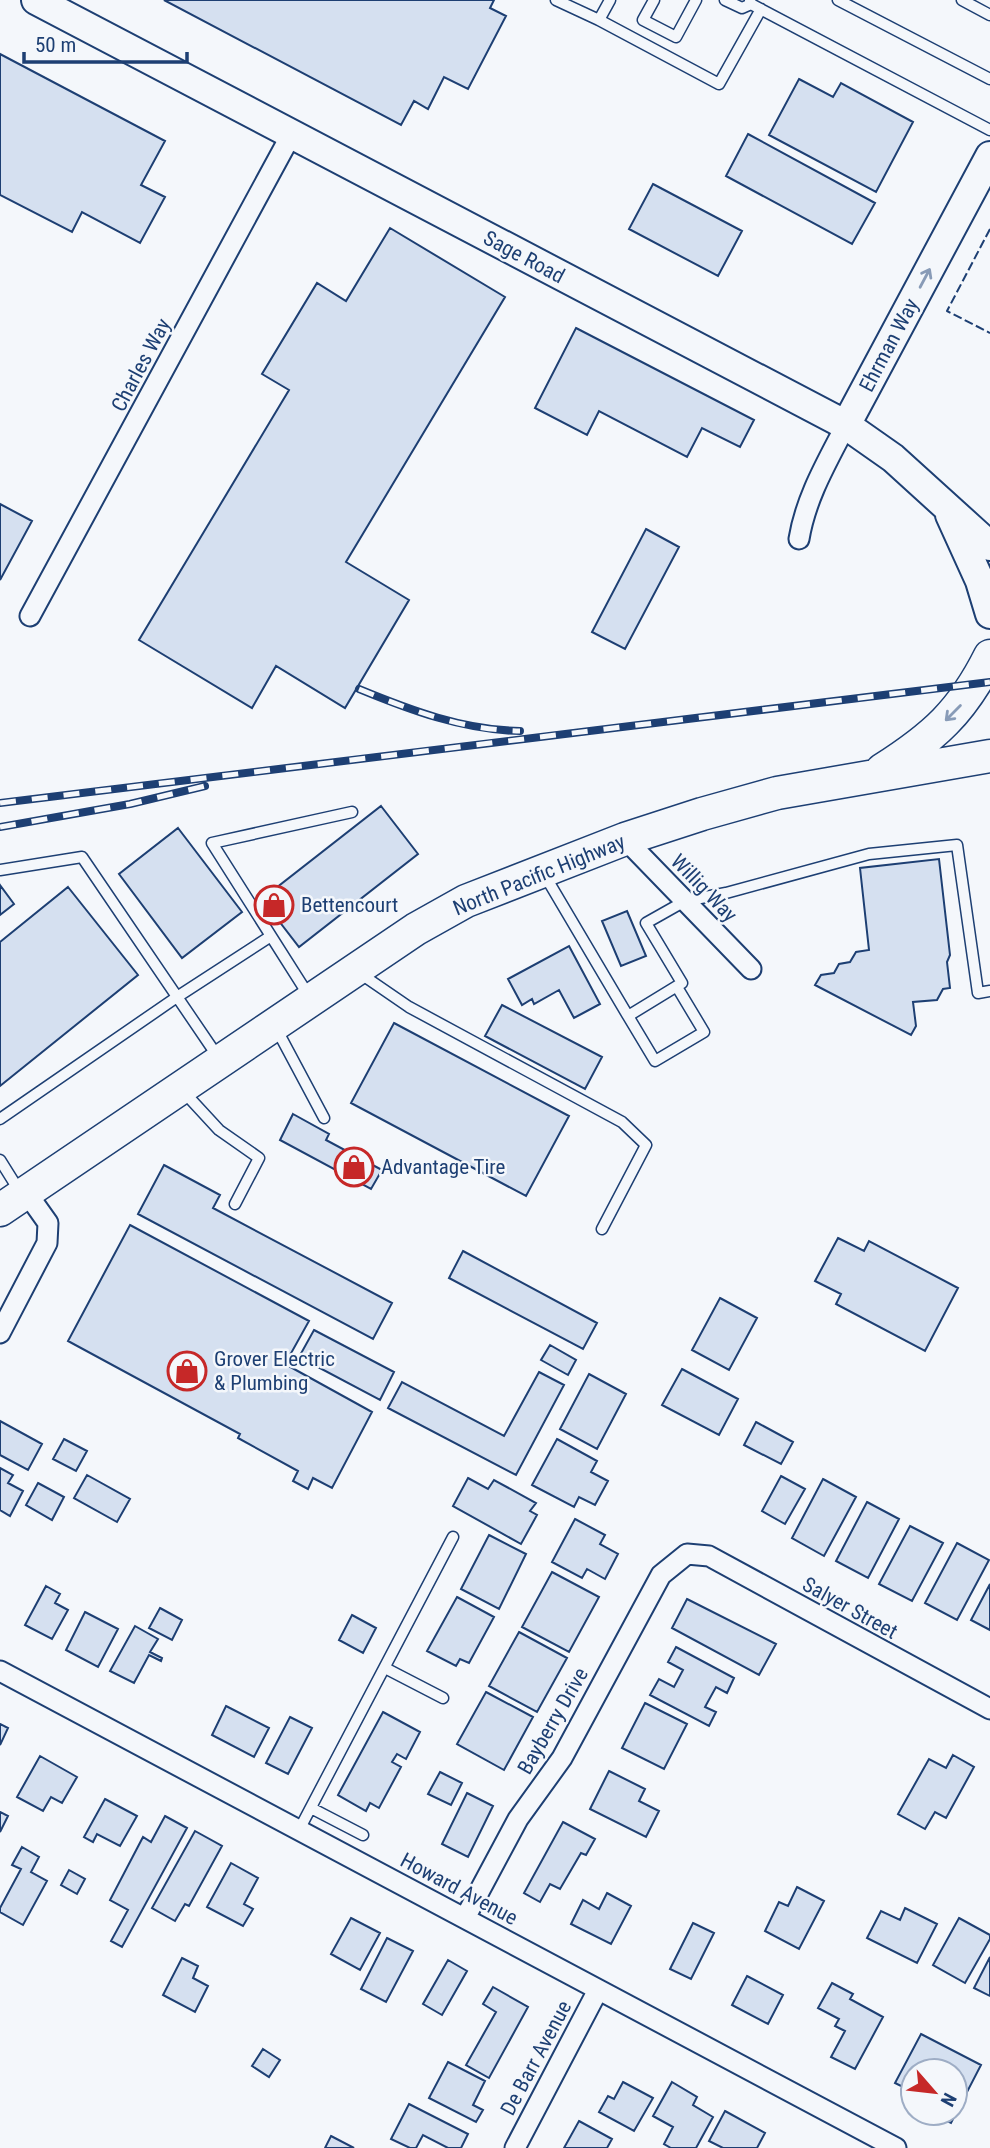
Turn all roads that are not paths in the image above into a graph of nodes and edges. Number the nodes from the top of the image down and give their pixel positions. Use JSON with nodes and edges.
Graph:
{"nodes":[{"id":1,"x":36,"y":0,"type":"edge"},
{"id":2,"x":556,"y":0,"type":"edge"},
{"id":3,"x":610,"y":0,"type":"edge"},
{"id":4,"x":654,"y":0,"type":"edge"},
{"id":5,"x":696,"y":0,"type":"edge"},
{"id":6,"x":725,"y":0,"type":"edge"},
{"id":7,"x":838,"y":0,"type":"edge"},
{"id":8,"x":962,"y":0,"type":"edge"},
{"id":9,"x":754,"y":4,"type":"edge"},
{"id":10,"x":990,"y":15,"type":"edge"},
{"id":11,"x":599,"y":20,"type":"junction"},
{"id":12,"x":990,"y":79,"type":"edge"},
{"id":13,"x":990,"y":130,"type":"edge"},
{"id":14,"x":291,"y":135,"type":"junction"},
{"id":15,"x":990,"y":156,"type":"edge"},
{"id":16,"x":846,"y":425,"type":"junction"},
{"id":17,"x":948,"y":510,"type":"junction"},
{"id":18,"x":799,"y":539,"type":"dead end"},
{"id":19,"x":990,"y":546,"type":"edge"},
{"id":20,"x":990,"y":614,"type":"edge"},
{"id":21,"x":30,"y":616,"type":"dead end"},
{"id":22,"x":990,"y":656,"type":"edge"},
{"id":23,"x":990,"y":757,"type":"edge"},
{"id":24,"x":869,"y":778,"type":"junction"},
{"id":25,"x":352,"y":812,"type":"dead end"},
{"id":26,"x":625,"y":839,"type":"junction"},
{"id":27,"x":0,"y":870,"type":"edge"},
{"id":28,"x":541,"y":871,"type":"junction"},
{"id":29,"x":685,"y":901,"type":"junction"},
{"id":30,"x":271,"y":936,"type":"junction"},
{"id":31,"x":751,"y":969,"type":"dead end"},
{"id":32,"x":355,"y":970,"type":"junction"},
{"id":33,"x":677,"y":987,"type":"junction"},
{"id":34,"x":990,"y":990,"type":"edge"},
{"id":35,"x":177,"y":996,"type":"junction"},
{"id":36,"x":312,"y":999,"type":"junction"},
{"id":37,"x":628,"y":1016,"type":"junction"},
{"id":38,"x":274,"y":1024,"type":"junction"},
{"id":39,"x":220,"y":1060,"type":"junction"},
{"id":40,"x":180,"y":1087,"type":"junction"},
{"id":41,"x":324,"y":1118,"type":"dead end"},
{"id":42,"x":0,"y":1119,"type":"edge"},
{"id":43,"x":0,"y":1160,"type":"edge"},
{"id":44,"x":16,"y":1199,"type":"edge"},
{"id":45,"x":234,"y":1203,"type":"dead end"},
{"id":46,"x":602,"y":1229,"type":"dead end"},
{"id":47,"x":0,"y":1332,"type":"edge"},
{"id":48,"x":453,"y":1537,"type":"dead end"},
{"id":49,"x":687,"y":1554,"type":"joint"},
{"id":50,"x":385,"y":1668,"type":"junction"},
{"id":51,"x":0,"y":1671,"type":"edge"},
{"id":52,"x":443,"y":1698,"type":"dead end"},
{"id":53,"x":990,"y":1709,"type":"edge"},
{"id":54,"x":311,"y":1808,"type":"junction"},
{"id":55,"x":299,"y":1830,"type":"junction"},
{"id":56,"x":363,"y":1835,"type":"dead end"},
{"id":57,"x":465,"y":1918,"type":"junction"},
{"id":58,"x":598,"y":1990,"type":"junction"},
{"id":59,"x":515,"y":2148,"type":"edge"},
{"id":60,"x":896,"y":2148,"type":"edge"}],
"edges":[{"from":1,"to":14,"type":"main road","name":"Sage Road"},
{"from":2,"to":11,"type":"lane"},
{"from":3,"to":11,"type":"lane"},
{"from":4,"to":5,"type":"lane"},
{"from":6,"to":9,"type":"lane"},
{"from":7,"to":12,"type":"lane"},
{"from":8,"to":10,"type":"lane"},
{"from":9,"to":11,"type":"lane"},
{"from":9,"to":13,"type":"lane"},
{"from":14,"to":16,"type":"main road","name":"Sage Road"},
{"from":14,"to":21,"type":"street","name":"Charles Way"},
{"from":16,"to":15,"type":"main road","name":"Ehrman Way","one_way":true},
{"from":16,"to":17,"type":"main road","name":"Sage Road"},
{"from":16,"to":18,"type":"street","name":"Ehrman Way"},
{"from":17,"to":19,"type":"main road","name":"Sage Road"},
{"from":17,"to":20,"type":"main road"},
{"from":22,"to":24,"type":"main road","one_way":true},
{"from":23,"to":24,"type":"main road","name":"North Pacific Highway"},
{"from":24,"to":26,"type":"main road","name":"North Pacific Highway"},
{"from":25,"to":30,"type":"lane"},
{"from":26,"to":28,"type":"main road","name":"North Pacific Highway"},
{"from":26,"to":29,"type":"street","name":"Willig Way"},
{"from":27,"to":35,"type":"lane"},
{"from":28,"to":32,"type":"main road","name":"North Pacific Highway"},
{"from":28,"to":37,"type":"lane"},
{"from":29,"to":31,"type":"street","name":"Willig Way"},
{"from":29,"to":33,"type":"lane"},
{"from":29,"to":34,"type":"lane"},
{"from":30,"to":35,"type":"lane"},
{"from":30,"to":36,"type":"lane"},
{"from":32,"to":36,"type":"main road","name":"North Pacific Highway"},
{"from":32,"to":46,"type":"lane"},
{"from":33,"to":37,"type":"lane"},
{"from":33,"to":37,"type":"lane"},
{"from":35,"to":39,"type":"lane"},
{"from":35,"to":42,"type":"lane"},
{"from":36,"to":38,"type":"main road","name":"North Pacific Highway"},
{"from":38,"to":39,"type":"main road","name":"North Pacific Highway"},
{"from":38,"to":41,"type":"lane"},
{"from":39,"to":40,"type":"main road","name":"North Pacific Highway"},
{"from":40,"to":44,"type":"main road","name":"North Pacific Highway"},
{"from":40,"to":45,"type":"lane"},
{"from":43,"to":44,"type":"lane"},
{"from":44,"to":47,"type":"street"},
{"from":48,"to":50,"type":"lane"},
{"from":49,"to":53,"type":"street","name":"Salyer Street"},
{"from":49,"to":57,"type":"street","name":"Bayberry Drive"},
{"from":50,"to":52,"type":"lane"},
{"from":50,"to":54,"type":"lane"},
{"from":51,"to":55,"type":"street","name":"Howard Avenue"},
{"from":54,"to":55,"type":"lane"},
{"from":54,"to":56,"type":"lane"},
{"from":55,"to":57,"type":"street","name":"Howard Avenue"},
{"from":57,"to":58,"type":"street","name":"Howard Avenue"},
{"from":58,"to":59,"type":"street","name":"De Barr Avenue"},
{"from":58,"to":60,"type":"street","name":"Howard Avenue"}]}
